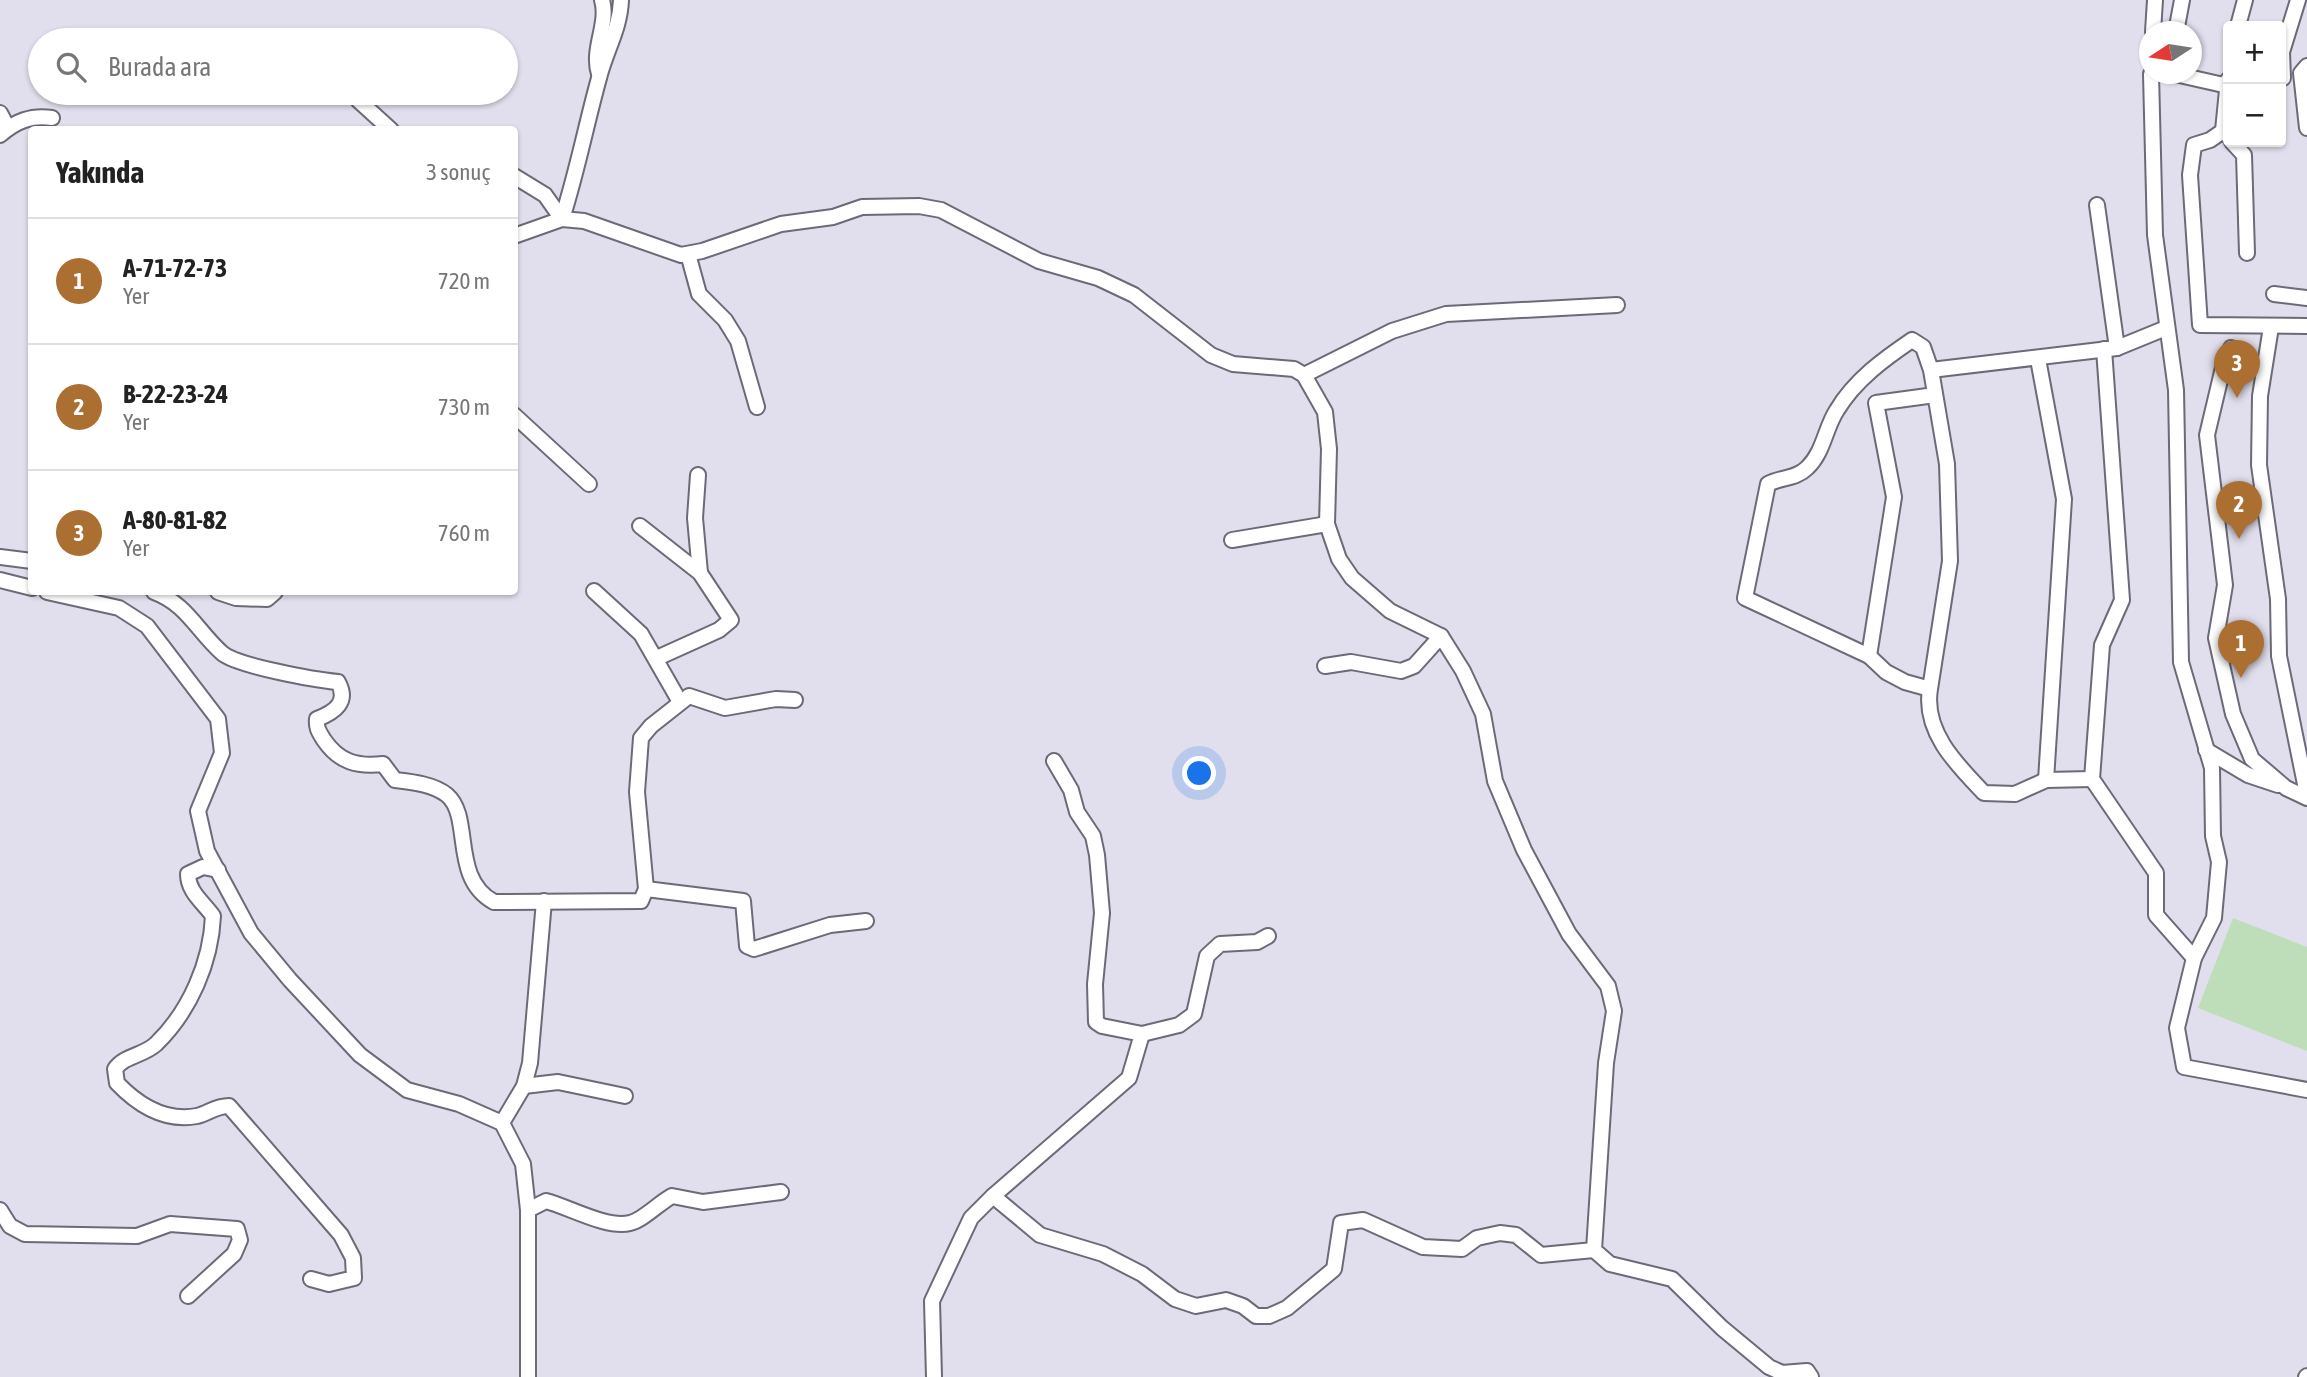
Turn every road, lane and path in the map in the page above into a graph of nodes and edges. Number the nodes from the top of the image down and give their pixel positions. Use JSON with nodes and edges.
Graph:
{"nodes":[{"id":1,"x":602,"y":0,"type":"edge"},
{"id":2,"x":621,"y":0,"type":"edge"},
{"id":3,"x":2155,"y":0,"type":"edge"},
{"id":4,"x":2182,"y":0,"type":"edge"},
{"id":5,"x":2245,"y":0,"type":"edge"},
{"id":6,"x":2298,"y":0,"type":"edge"},
{"id":7,"x":2154,"y":21,"type":"edge"},
{"id":8,"x":2178,"y":21,"type":"edge"},
{"id":9,"x":2239,"y":21,"type":"edge"},
{"id":10,"x":2286,"y":39,"type":"edge"},
{"id":11,"x":2304,"y":69,"type":"edge"},
{"id":12,"x":600,"y":75,"type":"junction"},
{"id":13,"x":2286,"y":76,"type":"edge"},
{"id":14,"x":2202,"y":79,"type":"edge"},
{"id":15,"x":2223,"y":83,"type":"edge"},
{"id":16,"x":2151,"y":84,"type":"edge"},
{"id":17,"x":364,"y":105,"type":"edge"},
{"id":18,"x":0,"y":113,"type":"edge"},
{"id":19,"x":52,"y":118,"type":"dead end"},
{"id":20,"x":387,"y":126,"type":"edge"},
{"id":21,"x":2307,"y":128,"type":"edge"},
{"id":22,"x":4,"y":132,"type":"edge"},
{"id":23,"x":2223,"y":137,"type":"edge"},
{"id":24,"x":2237,"y":147,"type":"edge"},
{"id":25,"x":518,"y":178,"type":"edge"},
{"id":26,"x":2097,"y":205,"type":"dead end"},
{"id":27,"x":562,"y":219,"type":"junction"},
{"id":28,"x":518,"y":235,"type":"edge"},
{"id":29,"x":2247,"y":253,"type":"dead end"},
{"id":30,"x":688,"y":254,"type":"junction"},
{"id":31,"x":2274,"y":294,"type":"dead end"},
{"id":32,"x":2307,"y":298,"type":"edge"},
{"id":33,"x":1617,"y":305,"type":"dead end"},
{"id":34,"x":2307,"y":326,"type":"edge"},
{"id":35,"x":2271,"y":327,"type":"junction"},
{"id":36,"x":2166,"y":328,"type":"junction"},
{"id":37,"x":2111,"y":348,"type":"junction"},
{"id":38,"x":2231,"y":348,"type":"dead end"},
{"id":39,"x":2038,"y":359,"type":"junction"},
{"id":40,"x":1931,"y":370,"type":"junction"},
{"id":41,"x":1304,"y":375,"type":"junction"},
{"id":42,"x":1935,"y":395,"type":"junction"},
{"id":43,"x":757,"y":407,"type":"dead end"},
{"id":44,"x":518,"y":419,"type":"edge"},
{"id":45,"x":698,"y":475,"type":"dead end"},
{"id":46,"x":589,"y":484,"type":"dead end"},
{"id":47,"x":1328,"y":524,"type":"junction"},
{"id":48,"x":640,"y":526,"type":"dead end"},
{"id":49,"x":1232,"y":540,"type":"dead end"},
{"id":50,"x":0,"y":556,"type":"edge"},
{"id":51,"x":28,"y":560,"type":"edge"},
{"id":52,"x":699,"y":573,"type":"junction"},
{"id":53,"x":0,"y":580,"type":"edge"},
{"id":54,"x":28,"y":587,"type":"edge"},
{"id":55,"x":594,"y":591,"type":"dead end"},
{"id":56,"x":60,"y":595,"type":"edge"},
{"id":57,"x":162,"y":595,"type":"edge"},
{"id":58,"x":235,"y":595,"type":"edge"},
{"id":59,"x":272,"y":595,"type":"edge"},
{"id":60,"x":1441,"y":636,"type":"junction"},
{"id":61,"x":1869,"y":656,"type":"junction"},
{"id":62,"x":657,"y":658,"type":"junction"},
{"id":63,"x":1325,"y":666,"type":"dead end"},
{"id":64,"x":1930,"y":689,"type":"junction"},
{"id":65,"x":795,"y":700,"type":"dead end"},
{"id":66,"x":680,"y":702,"type":"junction"},
{"id":67,"x":2206,"y":750,"type":"junction"},
{"id":68,"x":1054,"y":761,"type":"dead end"},
{"id":69,"x":2092,"y":779,"type":"junction"},
{"id":70,"x":2046,"y":780,"type":"junction"},
{"id":71,"x":2286,"y":788,"type":"junction"},
{"id":72,"x":2307,"y":796,"type":"edge"},
{"id":73,"x":218,"y":870,"type":"junction"},
{"id":74,"x":646,"y":889,"type":"junction"},
{"id":75,"x":544,"y":901,"type":"junction"},
{"id":76,"x":866,"y":922,"type":"dead end"},
{"id":77,"x":1268,"y":936,"type":"dead end"},
{"id":78,"x":2194,"y":958,"type":"junction"},
{"id":79,"x":1142,"y":1034,"type":"junction"},
{"id":80,"x":524,"y":1086,"type":"junction"},
{"id":81,"x":2307,"y":1090,"type":"edge"},
{"id":82,"x":625,"y":1096,"type":"dead end"},
{"id":83,"x":502,"y":1123,"type":"junction"},
{"id":84,"x":781,"y":1192,"type":"dead end"},
{"id":85,"x":993,"y":1196,"type":"junction"},
{"id":86,"x":0,"y":1210,"type":"edge"},
{"id":87,"x":528,"y":1210,"type":"junction"},
{"id":88,"x":1594,"y":1250,"type":"junction"},
{"id":89,"x":311,"y":1279,"type":"dead end"},
{"id":90,"x":188,"y":1296,"type":"dead end"},
{"id":91,"x":528,"y":1377,"type":"edge"},
{"id":92,"x":934,"y":1377,"type":"edge"},
{"id":93,"x":1811,"y":1377,"type":"edge"}],
"edges":[{"from":1,"to":12,"type":"street"},
{"from":2,"to":12,"type":"street"},
{"from":3,"to":7,"type":"street"},
{"from":4,"to":8,"type":"street"},
{"from":5,"to":9,"type":"street"},
{"from":6,"to":10,"type":"street"},
{"from":11,"to":13,"type":"street"},
{"from":11,"to":21,"type":"street"},
{"from":12,"to":27,"type":"street"},
{"from":14,"to":15,"type":"street"},
{"from":16,"to":36,"type":"street"},
{"from":17,"to":20,"type":"street"},
{"from":18,"to":22,"type":"street"},
{"from":19,"to":22,"type":"street"},
{"from":23,"to":35,"type":"street"},
{"from":24,"to":29,"type":"street"},
{"from":25,"to":27,"type":"street"},
{"from":26,"to":37,"type":"street"},
{"from":27,"to":28,"type":"street"},
{"from":27,"to":30,"type":"street"},
{"from":30,"to":41,"type":"street"},
{"from":30,"to":43,"type":"street"},
{"from":31,"to":32,"type":"street"},
{"from":33,"to":41,"type":"street"},
{"from":34,"to":35,"type":"street"},
{"from":35,"to":72,"type":"street"},
{"from":36,"to":37,"type":"street"},
{"from":36,"to":67,"type":"street"},
{"from":37,"to":39,"type":"street"},
{"from":37,"to":69,"type":"street"},
{"from":38,"to":71,"type":"street"},
{"from":39,"to":40,"type":"street"},
{"from":39,"to":70,"type":"street"},
{"from":40,"to":42,"type":"street"},
{"from":40,"to":61,"type":"street"},
{"from":41,"to":47,"type":"street"},
{"from":42,"to":61,"type":"street"},
{"from":42,"to":64,"type":"street"},
{"from":44,"to":46,"type":"street"},
{"from":45,"to":52,"type":"street"},
{"from":47,"to":49,"type":"street"},
{"from":47,"to":60,"type":"street"},
{"from":48,"to":52,"type":"street"},
{"from":50,"to":51,"type":"street"},
{"from":52,"to":62,"type":"street"},
{"from":53,"to":54,"type":"street"},
{"from":55,"to":62,"type":"street"},
{"from":56,"to":73,"type":"street"},
{"from":57,"to":75,"type":"street"},
{"from":58,"to":59,"type":"street"},
{"from":60,"to":63,"type":"street"},
{"from":60,"to":88,"type":"street"},
{"from":61,"to":64,"type":"street"},
{"from":62,"to":66,"type":"street"},
{"from":64,"to":70,"type":"street"},
{"from":65,"to":66,"type":"street"},
{"from":66,"to":74,"type":"street"},
{"from":67,"to":71,"type":"street"},
{"from":67,"to":78,"type":"street"},
{"from":68,"to":79,"type":"street"},
{"from":69,"to":70,"type":"street"},
{"from":69,"to":78,"type":"street"},
{"from":71,"to":72,"type":"street"},
{"from":73,"to":83,"type":"street"},
{"from":73,"to":89,"type":"street"},
{"from":74,"to":75,"type":"street"},
{"from":74,"to":76,"type":"street"},
{"from":75,"to":80,"type":"street"},
{"from":77,"to":79,"type":"street"},
{"from":78,"to":81,"type":"street"},
{"from":79,"to":85,"type":"street"},
{"from":80,"to":82,"type":"street"},
{"from":80,"to":83,"type":"street"},
{"from":83,"to":87,"type":"street"},
{"from":84,"to":87,"type":"street"},
{"from":85,"to":88,"type":"street"},
{"from":85,"to":92,"type":"street"},
{"from":86,"to":90,"type":"street"},
{"from":87,"to":91,"type":"street"},
{"from":88,"to":93,"type":"street"}]}
